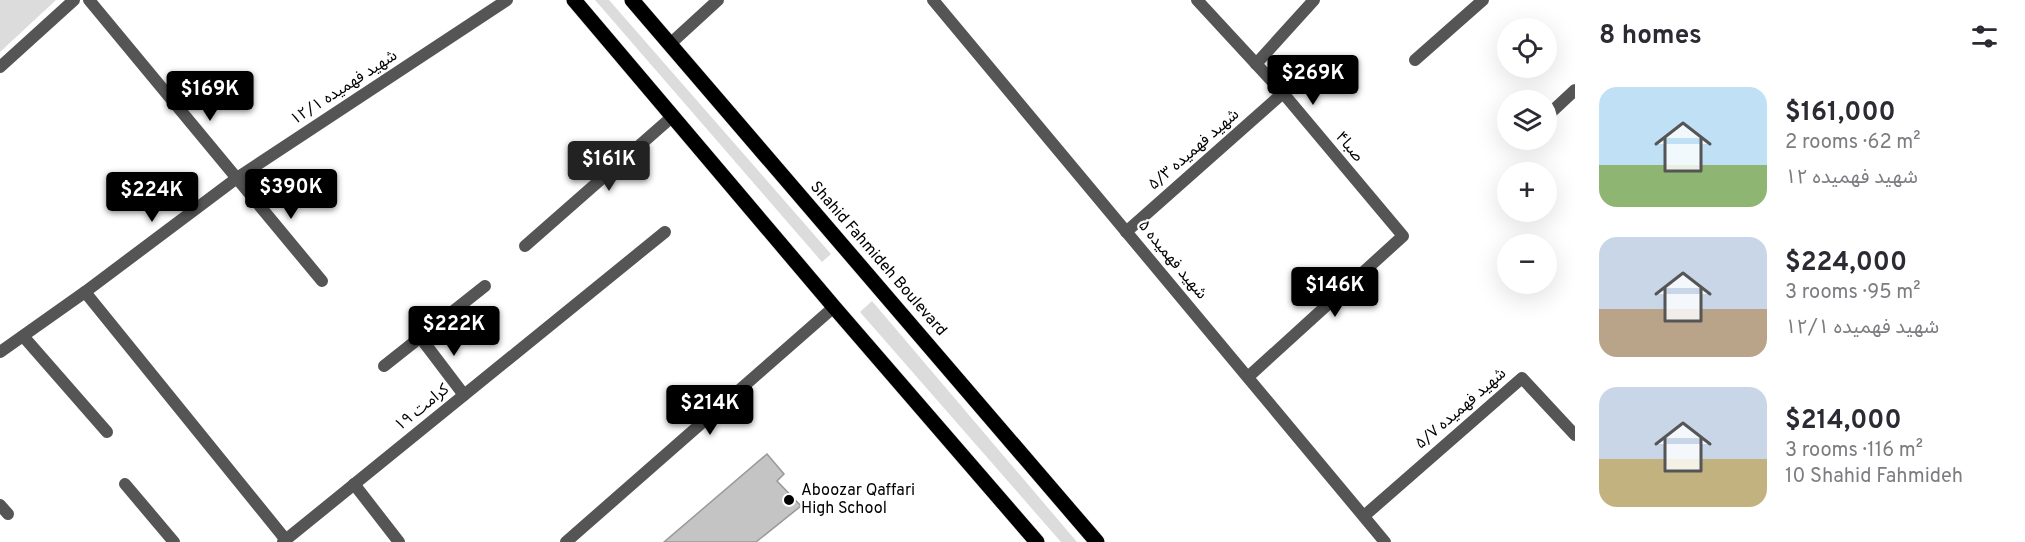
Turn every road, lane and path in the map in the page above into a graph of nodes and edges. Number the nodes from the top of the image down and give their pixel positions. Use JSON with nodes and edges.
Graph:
{"nodes":[{"id":1,"x":74,"y":0,"type":"edge"},
{"id":2,"x":89,"y":0,"type":"edge"},
{"id":3,"x":507,"y":0,"type":"edge"},
{"id":4,"x":574,"y":0,"type":"edge"},
{"id":5,"x":632,"y":0,"type":"edge"},
{"id":6,"x":718,"y":0,"type":"edge"},
{"id":7,"x":933,"y":0,"type":"edge"},
{"id":8,"x":1197,"y":0,"type":"edge"},
{"id":9,"x":1314,"y":0,"type":"edge"},
{"id":10,"x":1484,"y":0,"type":"edge"},
{"id":11,"x":670,"y":44,"type":"junction"},
{"id":12,"x":1415,"y":60,"type":"dead end"},
{"id":13,"x":1256,"y":64,"type":"junction"},
{"id":14,"x":0,"y":67,"type":"edge"},
{"id":15,"x":1575,"y":90,"type":"edge"},
{"id":16,"x":1283,"y":93,"type":"junction"},
{"id":17,"x":1557,"y":107,"type":"edge"},
{"id":18,"x":673,"y":116,"type":"junction"},
{"id":19,"x":237,"y":178,"type":"junction"},
{"id":20,"x":665,"y":232,"type":"dead end"},
{"id":21,"x":1126,"y":232,"type":"junction"},
{"id":22,"x":525,"y":246,"type":"dead end"},
{"id":23,"x":322,"y":281,"type":"dead end"},
{"id":24,"x":485,"y":286,"type":"dead end"},
{"id":25,"x":85,"y":292,"type":"junction"},
{"id":26,"x":834,"y":307,"type":"junction"},
{"id":27,"x":22,"y":336,"type":"junction"},
{"id":28,"x":420,"y":337,"type":"junction"},
{"id":29,"x":0,"y":352,"type":"edge"},
{"id":30,"x":384,"y":366,"type":"dead end"},
{"id":31,"x":1248,"y":377,"type":"junction"},
{"id":32,"x":464,"y":395,"type":"junction"},
{"id":33,"x":107,"y":432,"type":"dead end"},
{"id":34,"x":1575,"y":435,"type":"edge"},
{"id":35,"x":125,"y":484,"type":"dead end"},
{"id":36,"x":354,"y":484,"type":"junction"},
{"id":37,"x":1364,"y":516,"type":"junction"},
{"id":38,"x":285,"y":541,"type":"edge"},
{"id":39,"x":174,"y":542,"type":"edge"},
{"id":40,"x":399,"y":542,"type":"edge"},
{"id":41,"x":566,"y":542,"type":"edge"},
{"id":42,"x":1037,"y":542,"type":"edge"},
{"id":43,"x":1097,"y":542,"type":"edge"},
{"id":44,"x":1385,"y":542,"type":"edge"}],
"edges":[{"from":1,"to":14,"type":"street"},
{"from":2,"to":19,"type":"street"},
{"from":3,"to":19,"type":"street","name":"شهید فهمیده ۱۲/۱"},
{"from":4,"to":18,"type":"main road"},
{"from":5,"to":11,"type":"main road","name":"Shahid Fahmideh Boulevard"},
{"from":6,"to":11,"type":"street"},
{"from":7,"to":21,"type":"street","name":"شهید فهمیده ۵"},
{"from":8,"to":13,"type":"street","name":"صبا۴"},
{"from":9,"to":13,"type":"street"},
{"from":10,"to":12,"type":"street"},
{"from":11,"to":43,"type":"main road","name":"Shahid Fahmideh Boulevard"},
{"from":13,"to":16,"type":"street","name":"صبا۴"},
{"from":15,"to":17,"type":"street"},
{"from":16,"to":21,"type":"street","name":"شهید فهمیده ۵/۳"},
{"from":16,"to":31,"type":"street","name":"صبا۴"},
{"from":18,"to":22,"type":"street"},
{"from":18,"to":26,"type":"main road"},
{"from":19,"to":23,"type":"street"},
{"from":19,"to":25,"type":"street","name":"شهید فهمیده ۱۲/۱"},
{"from":20,"to":32,"type":"street","name":"کرامت ۱۹"},
{"from":21,"to":31,"type":"street","name":"شهید فهمیده ۵"},
{"from":24,"to":28,"type":"street"},
{"from":25,"to":27,"type":"street","name":"شهید فهمیده ۱۲/۱"},
{"from":25,"to":38,"type":"street"},
{"from":26,"to":41,"type":"street"},
{"from":26,"to":42,"type":"main road"},
{"from":27,"to":29,"type":"street","name":"شهید فهمیده ۱۲/۱"},
{"from":27,"to":33,"type":"street"},
{"from":28,"to":30,"type":"street"},
{"from":28,"to":32,"type":"street"},
{"from":31,"to":37,"type":"street","name":"شهید فهمیده ۵"},
{"from":32,"to":36,"type":"street","name":"کرامت ۱۹"},
{"from":34,"to":37,"type":"street","name":"شهید فهمیده ۵/۷"},
{"from":35,"to":39,"type":"street"},
{"from":36,"to":38,"type":"street","name":"کرامت ۱۹"},
{"from":36,"to":40,"type":"street"},
{"from":37,"to":44,"type":"street","name":"شهید فهمیده ۵"}]}
